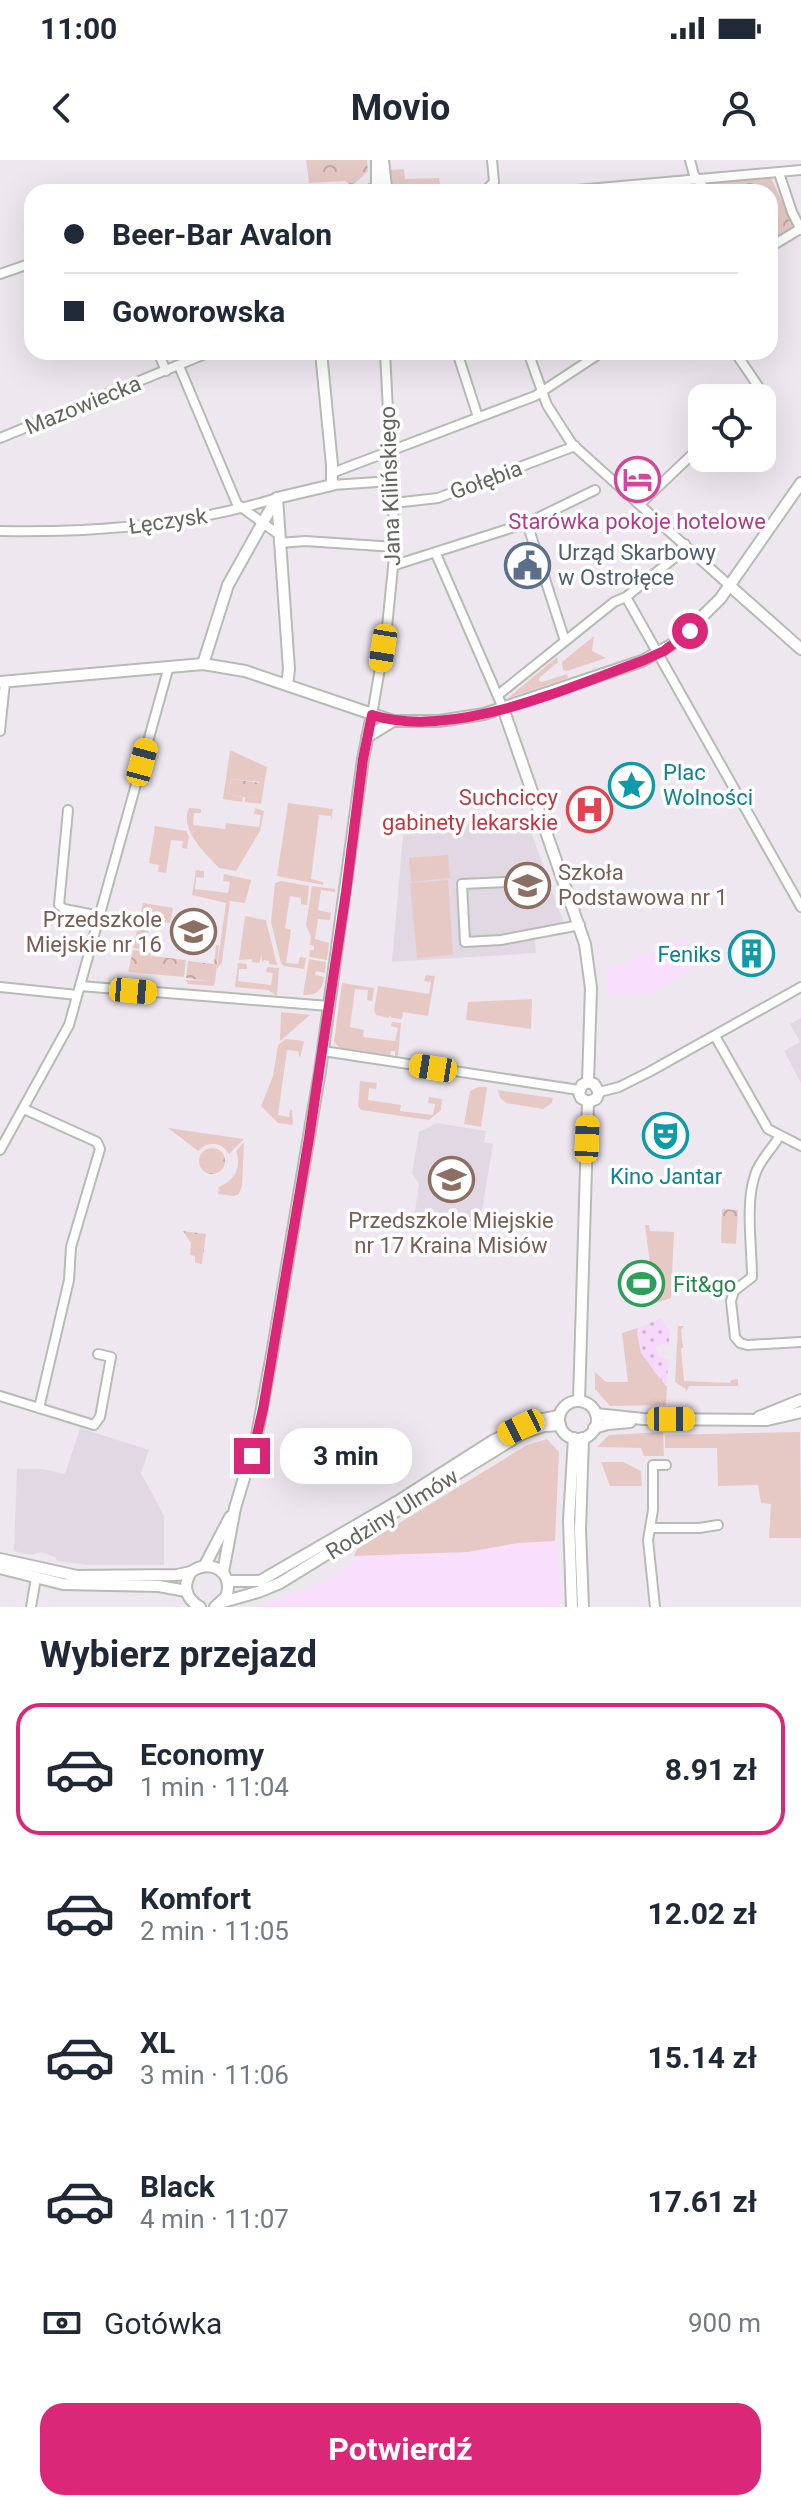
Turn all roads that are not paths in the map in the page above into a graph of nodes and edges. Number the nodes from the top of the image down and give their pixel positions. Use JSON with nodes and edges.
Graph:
{"nodes":[{"id":1,"x":380,"y":160,"type":"edge"},
{"id":2,"x":492,"y":160,"type":"edge"},
{"id":3,"x":690,"y":160,"type":"edge"},
{"id":4,"x":801,"y":170,"type":"edge"},
{"id":5,"x":779,"y":173,"type":"junction"},
{"id":6,"x":697,"y":179,"type":"junction"},
{"id":7,"x":385,"y":184,"type":"edge"},
{"id":8,"x":492,"y":184,"type":"edge"},
{"id":9,"x":642,"y":184,"type":"edge"},
{"id":10,"x":701,"y":184,"type":"edge"},
{"id":11,"x":801,"y":230,"type":"edge"},
{"id":12,"x":778,"y":243,"type":"edge"},
{"id":13,"x":24,"y":266,"type":"edge"},
{"id":14,"x":0,"y":274,"type":"edge"},
{"id":15,"x":161,"y":360,"type":"edge"},
{"id":16,"x":192,"y":360,"type":"edge"},
{"id":17,"x":322,"y":360,"type":"edge"},
{"id":18,"x":385,"y":360,"type":"edge"},
{"id":19,"x":460,"y":360,"type":"edge"},
{"id":20,"x":531,"y":360,"type":"edge"},
{"id":21,"x":587,"y":360,"type":"edge"},
{"id":22,"x":740,"y":360,"type":"edge"},
{"id":23,"x":179,"y":366,"type":"junction"},
{"id":24,"x":166,"y":371,"type":"junction"},
{"id":25,"x":757,"y":384,"type":"edge"},
{"id":26,"x":542,"y":392,"type":"junction"},
{"id":27,"x":478,"y":417,"type":"junction"},
{"id":28,"x":0,"y":438,"type":"edge"},
{"id":29,"x":575,"y":446,"type":"junction"},
{"id":30,"x":391,"y":450,"type":"junction"},
{"id":31,"x":688,"y":458,"type":"edge"},
{"id":32,"x":332,"y":479,"type":"junction"},
{"id":33,"x":392,"y":481,"type":"junction"},
{"id":34,"x":801,"y":483,"type":"edge"},
{"id":35,"x":595,"y":490,"type":"dead end"},
{"id":36,"x":277,"y":498,"type":"junction"},
{"id":37,"x":394,"y":503,"type":"junction"},
{"id":38,"x":640,"y":504,"type":"junction"},
{"id":39,"x":242,"y":509,"type":"junction"},
{"id":40,"x":527,"y":523,"type":"junction"},
{"id":41,"x":262,"y":524,"type":"junction"},
{"id":42,"x":0,"y":531,"type":"edge"},
{"id":43,"x":278,"y":538,"type":"junction"},
{"id":44,"x":685,"y":544,"type":"junction"},
{"id":45,"x":395,"y":547,"type":"junction"},
{"id":46,"x":436,"y":554,"type":"junction"},
{"id":47,"x":395,"y":565,"type":"junction"},
{"id":48,"x":730,"y":586,"type":"junction"},
{"id":49,"x":626,"y":597,"type":"junction"},
{"id":50,"x":565,"y":641,"type":"junction"},
{"id":51,"x":801,"y":649,"type":"edge"},
{"id":52,"x":657,"y":655,"type":"junction"},
{"id":53,"x":203,"y":664,"type":"junction"},
{"id":54,"x":169,"y":666,"type":"junction"},
{"id":55,"x":2,"y":682,"type":"edge"},
{"id":56,"x":287,"y":685,"type":"junction"},
{"id":57,"x":498,"y":695,"type":"junction"},
{"id":58,"x":503,"y":708,"type":"junction"},
{"id":59,"x":372,"y":715,"type":"junction"},
{"id":60,"x":393,"y":721,"type":"junction"},
{"id":61,"x":0,"y":731,"type":"edge"},
{"id":62,"x":367,"y":737,"type":"junction"},
{"id":63,"x":68,"y":810,"type":"dead end"},
{"id":64,"x":507,"y":882,"type":"dead end"},
{"id":65,"x":801,"y":907,"type":"edge"},
{"id":66,"x":100,"y":916,"type":"junction"},
{"id":67,"x":580,"y":925,"type":"junction"},
{"id":68,"x":0,"y":987,"type":"edge"},
{"id":69,"x":801,"y":987,"type":"edge"},
{"id":70,"x":79,"y":991,"type":"junction"},
{"id":71,"x":329,"y":1006,"type":"junction"},
{"id":72,"x":715,"y":1036,"type":"junction"},
{"id":73,"x":323,"y":1051,"type":"junction"},
{"id":74,"x":588,"y":1082,"type":"junction"},
{"id":75,"x":579,"y":1090,"type":"junction"},
{"id":76,"x":599,"y":1092,"type":"junction"},
{"id":77,"x":588,"y":1102,"type":"junction"},
{"id":78,"x":24,"y":1109,"type":"junction"},
{"id":79,"x":779,"y":1137,"type":"junction"},
{"id":80,"x":801,"y":1146,"type":"edge"},
{"id":81,"x":0,"y":1150,"type":"edge"},
{"id":82,"x":801,"y":1342,"type":"edge"},
{"id":83,"x":98,"y":1354,"type":"dead end"},
{"id":84,"x":0,"y":1396,"type":"edge"},
{"id":85,"x":801,"y":1400,"type":"edge"},
{"id":86,"x":579,"y":1401,"type":"junction"},
{"id":87,"x":39,"y":1408,"type":"junction"},
{"id":88,"x":801,"y":1412,"type":"edge"},
{"id":89,"x":596,"y":1414,"type":"junction"},
{"id":90,"x":643,"y":1419,"type":"junction"},
{"id":91,"x":753,"y":1419,"type":"junction"},
{"id":92,"x":559,"y":1420,"type":"junction"},
{"id":93,"x":594,"y":1428,"type":"junction"},
{"id":94,"x":578,"y":1438,"type":"junction"},
{"id":95,"x":666,"y":1465,"type":"dead end"},
{"id":96,"x":235,"y":1508,"type":"junction"},
{"id":97,"x":718,"y":1525,"type":"dead end"},
{"id":98,"x":650,"y":1528,"type":"junction"},
{"id":99,"x":0,"y":1559,"type":"edge"},
{"id":100,"x":205,"y":1565,"type":"junction"},
{"id":101,"x":0,"y":1568,"type":"edge"},
{"id":102,"x":191,"y":1572,"type":"junction"},
{"id":103,"x":226,"y":1576,"type":"junction"},
{"id":104,"x":36,"y":1578,"type":"junction"},
{"id":105,"x":186,"y":1591,"type":"junction"},
{"id":106,"x":219,"y":1604,"type":"edge"},
{"id":107,"x":194,"y":1605,"type":"edge"},
{"id":108,"x":31,"y":1607,"type":"edge"},
{"id":109,"x":572,"y":1607,"type":"edge"},
{"id":110,"x":583,"y":1607,"type":"edge"},
{"id":111,"x":655,"y":1607,"type":"edge"}],
"edges":[{"from":1,"to":7,"type":"street"},
{"from":2,"to":8,"type":"street"},
{"from":3,"to":6,"type":"street"},
{"from":4,"to":5,"type":"street"},
{"from":5,"to":6,"type":"street"},
{"from":5,"to":11,"type":"street"},
{"from":6,"to":9,"type":"street"},
{"from":6,"to":10,"type":"street"},
{"from":11,"to":12,"type":"street"},
{"from":13,"to":14,"type":"street"},
{"from":15,"to":24,"type":"street"},
{"from":16,"to":23,"type":"street","name":"Mazowiecka"},
{"from":17,"to":32,"type":"street"},
{"from":18,"to":30,"type":"street","name":"Jana Kilińskiego"},
{"from":19,"to":27,"type":"street"},
{"from":20,"to":26,"type":"street"},
{"from":21,"to":26,"type":"street"},
{"from":22,"to":25,"type":"street"},
{"from":23,"to":24,"type":"street","name":"Mazowiecka"},
{"from":23,"to":39,"type":"street"},
{"from":24,"to":28,"type":"street","name":"Mazowiecka"},
{"from":26,"to":27,"type":"street"},
{"from":26,"to":29,"type":"street"},
{"from":27,"to":30,"type":"street"},
{"from":29,"to":37,"type":"street","name":"Gołębia"},
{"from":29,"to":38,"type":"street"},
{"from":30,"to":32,"type":"street"},
{"from":30,"to":33,"type":"street","name":"Jana Kilińskiego"},
{"from":31,"to":38,"type":"street"},
{"from":32,"to":33,"type":"street"},
{"from":32,"to":36,"type":"street","name":"Łęczysk"},
{"from":33,"to":37,"type":"street","name":"Jana Kilińskiego"},
{"from":34,"to":48,"type":"street"},
{"from":35,"to":40,"type":"street"},
{"from":36,"to":39,"type":"street","name":"Łęczysk"},
{"from":36,"to":41,"type":"street"},
{"from":36,"to":43,"type":"street"},
{"from":37,"to":45,"type":"street","name":"Jana Kilińskiego"},
{"from":38,"to":44,"type":"street"},
{"from":39,"to":41,"type":"street"},
{"from":39,"to":42,"type":"street","name":"Łęczysk"},
{"from":40,"to":46,"type":"street"},
{"from":40,"to":50,"type":"street"},
{"from":41,"to":43,"type":"street"},
{"from":41,"to":53,"type":"street"},
{"from":43,"to":45,"type":"street"},
{"from":43,"to":56,"type":"street"},
{"from":44,"to":48,"type":"street"},
{"from":44,"to":49,"type":"street"},
{"from":45,"to":47,"type":"street","name":"Jana Kilińskiego"},
{"from":46,"to":47,"type":"street"},
{"from":46,"to":57,"type":"street"},
{"from":47,"to":59,"type":"street","name":"Jana Kilińskiego"},
{"from":48,"to":51,"type":"street"},
{"from":48,"to":52,"type":"street"},
{"from":49,"to":50,"type":"street"},
{"from":49,"to":52,"type":"street"},
{"from":50,"to":57,"type":"street"},
{"from":52,"to":58,"type":"street"},
{"from":52,"to":65,"type":"street"},
{"from":53,"to":54,"type":"street"},
{"from":53,"to":56,"type":"street"},
{"from":54,"to":55,"type":"street"},
{"from":54,"to":66,"type":"street"},
{"from":55,"to":61,"type":"street"},
{"from":56,"to":59,"type":"street"},
{"from":57,"to":58,"type":"street"},
{"from":58,"to":60,"type":"street"},
{"from":58,"to":67,"type":"street"},
{"from":59,"to":60,"type":"street"},
{"from":59,"to":62,"type":"street"},
{"from":60,"to":62,"type":"street"},
{"from":62,"to":71,"type":"street"},
{"from":63,"to":66,"type":"street"},
{"from":64,"to":67,"type":"street"},
{"from":66,"to":70,"type":"street"},
{"from":67,"to":74,"type":"street"},
{"from":68,"to":70,"type":"street"},
{"from":69,"to":72,"type":"street"},
{"from":70,"to":71,"type":"street"},
{"from":70,"to":78,"type":"street"},
{"from":71,"to":73,"type":"street"},
{"from":72,"to":76,"type":"street"},
{"from":72,"to":79,"type":"street"},
{"from":73,"to":75,"type":"street"},
{"from":73,"to":96,"type":"street"},
{"from":74,"to":75,"type":"street"},
{"from":74,"to":76,"type":"street"},
{"from":75,"to":77,"type":"street"},
{"from":76,"to":77,"type":"street"},
{"from":77,"to":86,"type":"street"},
{"from":78,"to":81,"type":"street"},
{"from":78,"to":87,"type":"street"},
{"from":79,"to":80,"type":"street"},
{"from":79,"to":82,"type":"street"},
{"from":83,"to":87,"type":"street"},
{"from":84,"to":87,"type":"street"},
{"from":85,"to":91,"type":"street"},
{"from":86,"to":89,"type":"street"},
{"from":86,"to":92,"type":"street"},
{"from":88,"to":91,"type":"street"},
{"from":89,"to":90,"type":"street"},
{"from":89,"to":93,"type":"street"},
{"from":90,"to":91,"type":"street"},
{"from":90,"to":93,"type":"street"},
{"from":92,"to":94,"type":"street"},
{"from":92,"to":103,"type":"street","name":"Rodziny Ulmów"},
{"from":92,"to":106,"type":"street","name":"Rodziny Ulmów"},
{"from":93,"to":94,"type":"street"},
{"from":94,"to":109,"type":"street"},
{"from":94,"to":110,"type":"street"},
{"from":95,"to":98,"type":"street"},
{"from":96,"to":100,"type":"street"},
{"from":96,"to":103,"type":"street"},
{"from":97,"to":98,"type":"street"},
{"from":98,"to":111,"type":"street"},
{"from":99,"to":102,"type":"street"},
{"from":100,"to":102,"type":"street"},
{"from":100,"to":103,"type":"street"},
{"from":101,"to":104,"type":"street"},
{"from":102,"to":105,"type":"street"},
{"from":103,"to":106,"type":"street"},
{"from":104,"to":105,"type":"street"},
{"from":104,"to":108,"type":"street"},
{"from":105,"to":107,"type":"street"}]}
